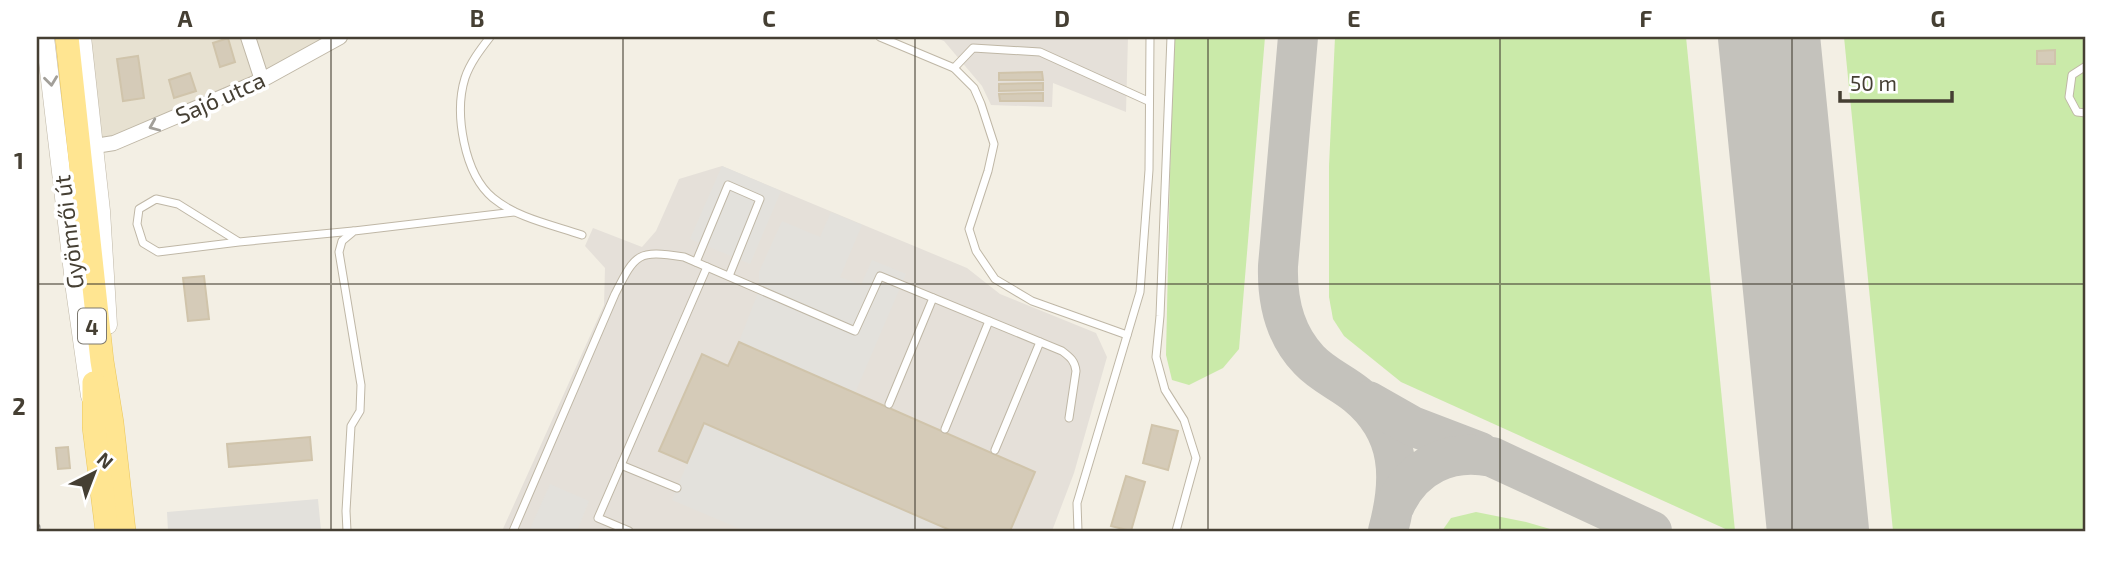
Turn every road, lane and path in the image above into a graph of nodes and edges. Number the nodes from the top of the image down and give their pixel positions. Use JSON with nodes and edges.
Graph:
{"nodes":[{"id":1,"x":45,"y":37,"type":"edge"},
{"id":2,"x":67,"y":37,"type":"edge"},
{"id":3,"x":82,"y":37,"type":"edge"},
{"id":4,"x":248,"y":37,"type":"edge"},
{"id":5,"x":340,"y":37,"type":"edge"},
{"id":6,"x":489,"y":37,"type":"edge"},
{"id":7,"x":880,"y":37,"type":"edge"},
{"id":8,"x":1150,"y":37,"type":"edge"},
{"id":9,"x":1171,"y":37,"type":"edge"},
{"id":10,"x":2086,"y":66,"type":"edge"},
{"id":11,"x":954,"y":68,"type":"junction"},
{"id":12,"x":262,"y":80,"type":"junction"},
{"id":13,"x":1148,"y":101,"type":"junction"},
{"id":14,"x":2086,"y":113,"type":"edge"},
{"id":15,"x":95,"y":146,"type":"junction"},
{"id":16,"x":514,"y":212,"type":"junction"},
{"id":17,"x":354,"y":231,"type":"junction"},
{"id":18,"x":582,"y":235,"type":"dead end"},
{"id":19,"x":239,"y":243,"type":"junction"},
{"id":20,"x":696,"y":262,"type":"junction"},
{"id":21,"x":707,"y":267,"type":"junction"},
{"id":22,"x":729,"y":276,"type":"junction"},
{"id":23,"x":933,"y":298,"type":"junction"},
{"id":24,"x":989,"y":321,"type":"junction"},
{"id":25,"x":1128,"y":335,"type":"junction"},
{"id":26,"x":1040,"y":342,"type":"junction"},
{"id":27,"x":888,"y":404,"type":"dead end"},
{"id":28,"x":1069,"y":418,"type":"dead end"},
{"id":29,"x":103,"y":425,"type":"junction"},
{"id":30,"x":945,"y":429,"type":"dead end"},
{"id":31,"x":995,"y":450,"type":"dead end"},
{"id":32,"x":621,"y":465,"type":"junction"},
{"id":33,"x":677,"y":488,"type":"dead end"},
{"id":34,"x":107,"y":531,"type":"edge"},
{"id":35,"x":124,"y":531,"type":"edge"},
{"id":36,"x":347,"y":531,"type":"edge"},
{"id":37,"x":513,"y":531,"type":"edge"},
{"id":38,"x":629,"y":531,"type":"edge"},
{"id":39,"x":1078,"y":531,"type":"edge"},
{"id":40,"x":1176,"y":531,"type":"edge"}],
"edges":[{"from":1,"to":29,"type":"street","name":"Gyömrői út","one_way":true},
{"from":2,"to":29,"type":"main road","number":"4"},
{"from":3,"to":15,"type":"street","name":"Gyömrői út"},
{"from":4,"to":12,"type":"street"},
{"from":5,"to":12,"type":"street","name":"Sajó utca"},
{"from":6,"to":16,"type":"lane"},
{"from":7,"to":11,"type":"lane"},
{"from":8,"to":13,"type":"lane"},
{"from":9,"to":40,"type":"lane"},
{"from":10,"to":14,"type":"lane"},
{"from":11,"to":13,"type":"lane"},
{"from":11,"to":25,"type":"lane"},
{"from":12,"to":15,"type":"street","name":"Sajó utca","one_way":true},
{"from":13,"to":25,"type":"lane"},
{"from":15,"to":29,"type":"street","name":"Gyömrői út"},
{"from":16,"to":17,"type":"lane"},
{"from":16,"to":18,"type":"lane"},
{"from":17,"to":19,"type":"lane"},
{"from":17,"to":36,"type":"lane"},
{"from":19,"to":19,"type":"lane"},
{"from":20,"to":21,"type":"lane"},
{"from":20,"to":22,"type":"lane"},
{"from":20,"to":37,"type":"lane"},
{"from":21,"to":22,"type":"lane"},
{"from":21,"to":32,"type":"lane"},
{"from":22,"to":23,"type":"lane"},
{"from":23,"to":24,"type":"lane"},
{"from":23,"to":27,"type":"lane"},
{"from":24,"to":26,"type":"lane"},
{"from":24,"to":30,"type":"lane"},
{"from":25,"to":39,"type":"lane"},
{"from":26,"to":28,"type":"lane"},
{"from":26,"to":31,"type":"lane"},
{"from":29,"to":34,"type":"main road","number":"4"},
{"from":29,"to":35,"type":"main road","number":"4"},
{"from":32,"to":33,"type":"lane"},
{"from":32,"to":38,"type":"lane"}]}
